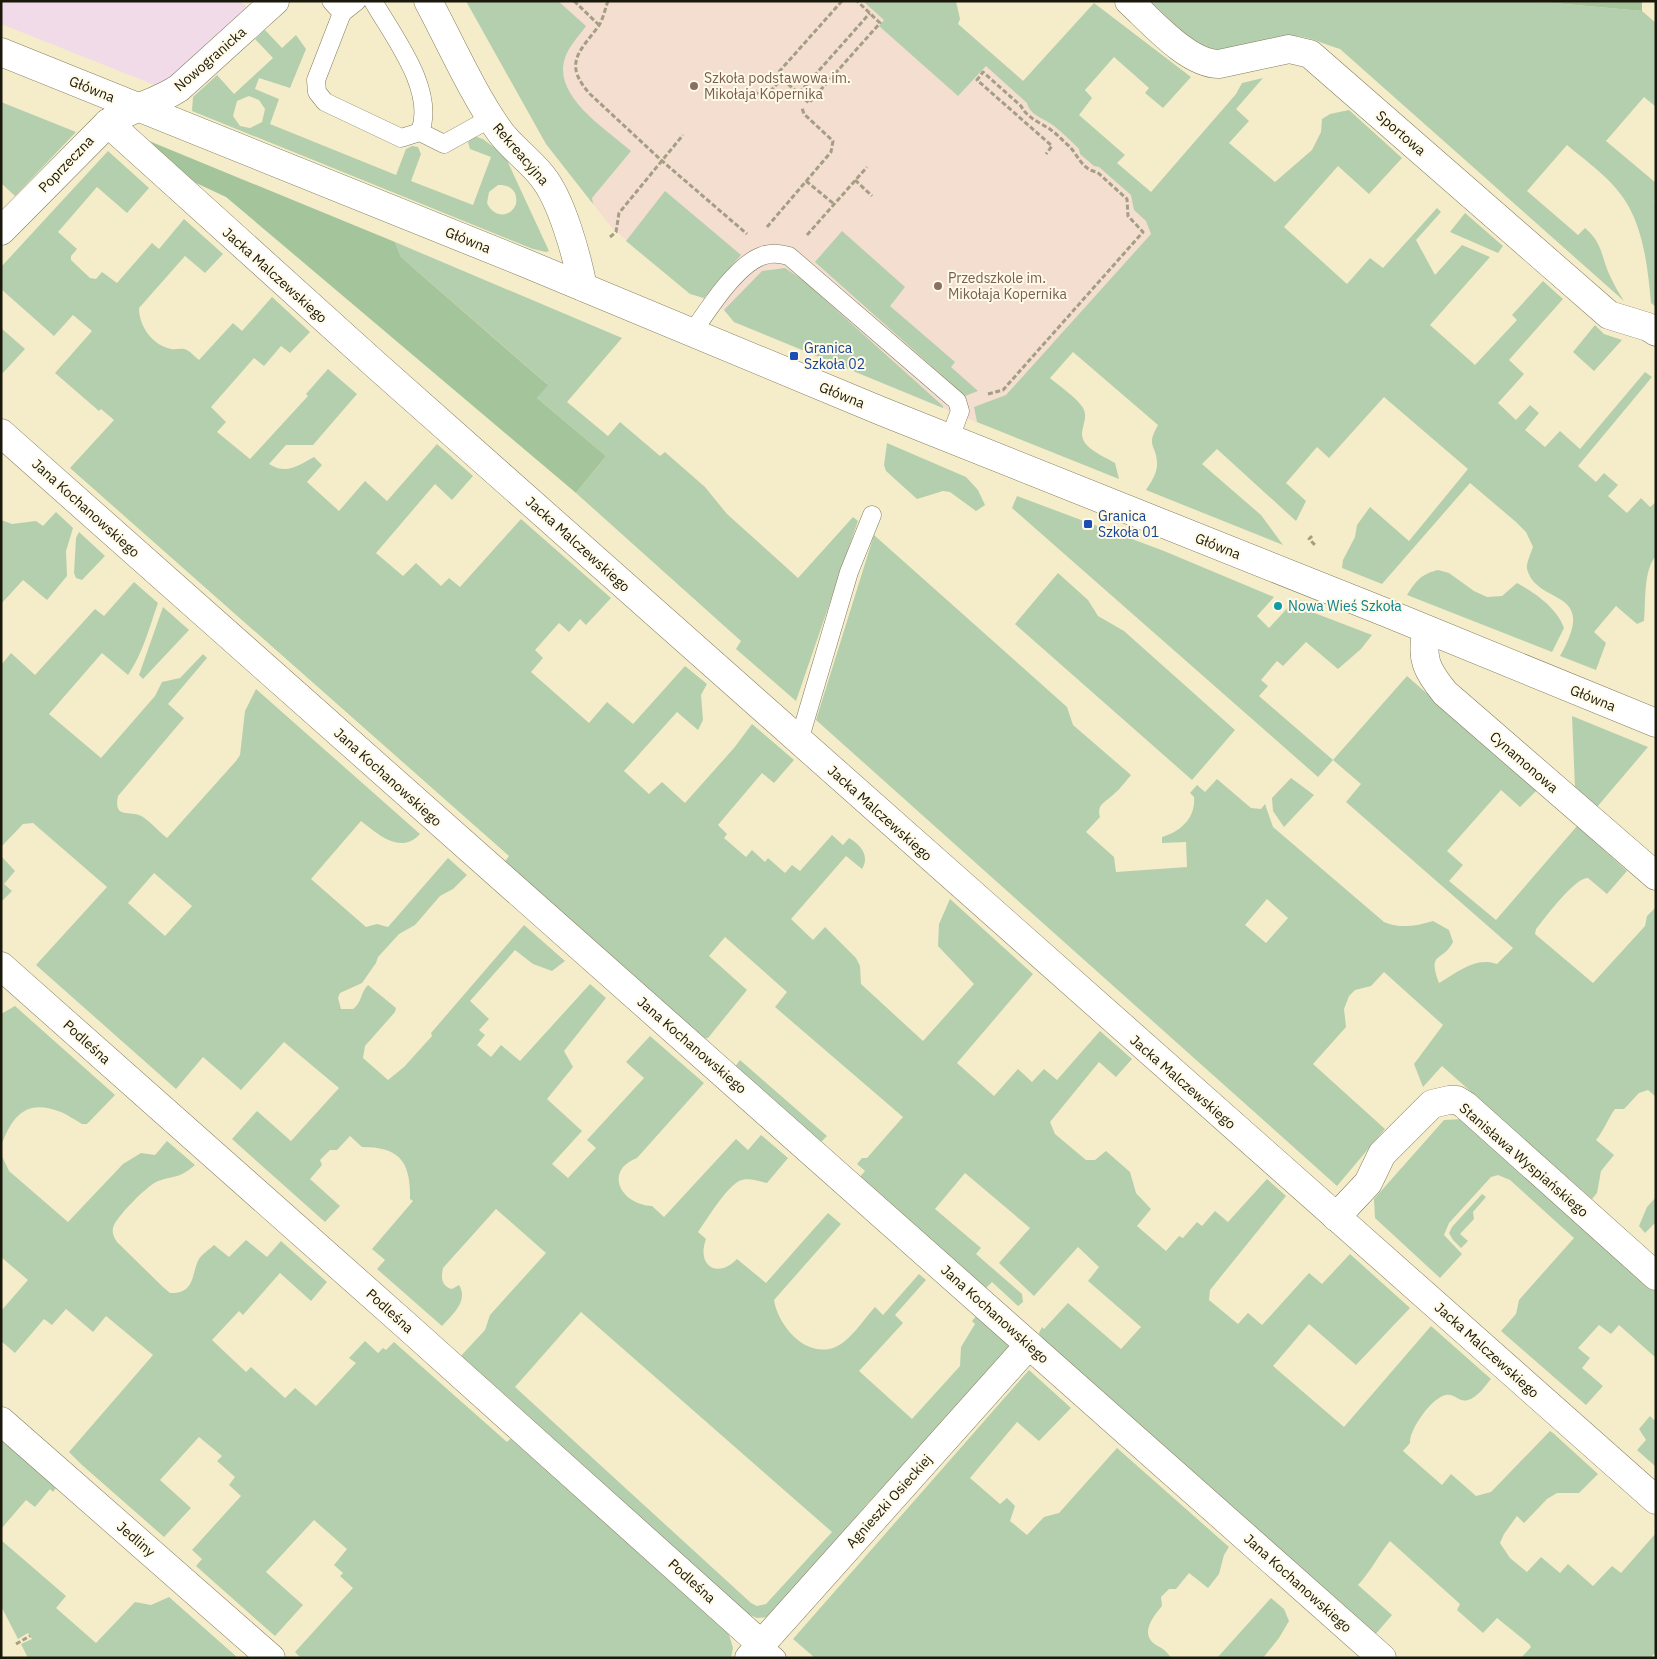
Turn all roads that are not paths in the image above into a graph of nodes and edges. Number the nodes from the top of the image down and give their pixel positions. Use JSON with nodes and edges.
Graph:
{"nodes":[{"id":1,"x":275,"y":1,"type":"edge"},
{"id":2,"x":357,"y":1,"type":"edge"},
{"id":3,"x":373,"y":1,"type":"edge"},
{"id":4,"x":428,"y":1,"type":"edge"},
{"id":5,"x":1129,"y":1,"type":"edge"},
{"id":6,"x":336,"y":7,"type":"edge"},
{"id":7,"x":1,"y":52,"type":"edge"},
{"id":8,"x":140,"y":108,"type":"junction"},
{"id":9,"x":491,"y":118,"type":"junction"},
{"id":10,"x":108,"y":123,"type":"junction"},
{"id":11,"x":420,"y":132,"type":"junction"},
{"id":12,"x":1,"y":231,"type":"edge"},
{"id":13,"x":583,"y":287,"type":"junction"},
{"id":14,"x":1656,"y":332,"type":"edge"},
{"id":15,"x":692,"y":333,"type":"junction"},
{"id":16,"x":1,"y":433,"type":"edge"},
{"id":17,"x":950,"y":438,"type":"junction"},
{"id":18,"x":872,"y":515,"type":"dead end"},
{"id":19,"x":1427,"y":630,"type":"junction"},
{"id":20,"x":1656,"y":724,"type":"edge"},
{"id":21,"x":799,"y":741,"type":"junction"},
{"id":22,"x":1656,"y":876,"type":"edge"},
{"id":23,"x":1,"y":966,"type":"edge"},
{"id":24,"x":1336,"y":1217,"type":"junction"},
{"id":25,"x":1656,"y":1276,"type":"edge"},
{"id":26,"x":1029,"y":1345,"type":"junction"},
{"id":27,"x":1,"y":1421,"type":"edge"},
{"id":28,"x":1656,"y":1500,"type":"edge"},
{"id":29,"x":762,"y":1653,"type":"edge"},
{"id":30,"x":271,"y":1658,"type":"edge"},
{"id":31,"x":1382,"y":1658,"type":"edge"}],
"edges":[{"from":1,"to":8,"type":"street","name":"Nowogranicka"},
{"from":2,"to":6,"type":"lane"},
{"from":3,"to":11,"type":"lane"},
{"from":4,"to":9,"type":"street","name":"Rekreacyjna"},
{"from":5,"to":14,"type":"street","name":"Sportowa"},
{"from":6,"to":11,"type":"lane"},
{"from":7,"to":8,"type":"street","name":"Główna"},
{"from":8,"to":10,"type":"street","name":"Poprzeczna"},
{"from":8,"to":13,"type":"street","name":"Główna"},
{"from":9,"to":11,"type":"lane"},
{"from":9,"to":13,"type":"street","name":"Rekreacyjna"},
{"from":10,"to":12,"type":"street","name":"Poprzeczna"},
{"from":10,"to":21,"type":"street","name":"Jacka Malczewskiego"},
{"from":13,"to":15,"type":"street","name":"Główna"},
{"from":15,"to":17,"type":"street","name":"Główna"},
{"from":15,"to":17,"type":"lane"},
{"from":16,"to":26,"type":"street","name":"Jana Kochanowskiego"},
{"from":17,"to":19,"type":"street","name":"Główna"},
{"from":18,"to":21,"type":"lane"},
{"from":19,"to":20,"type":"street","name":"Główna"},
{"from":19,"to":22,"type":"street","name":"Cynamonowa"},
{"from":21,"to":24,"type":"street","name":"Jacka Malczewskiego"},
{"from":23,"to":29,"type":"street","name":"Podleśna"},
{"from":24,"to":25,"type":"street","name":"Stanisława Wyspiańskiego"},
{"from":24,"to":28,"type":"street","name":"Jacka Malczewskiego"},
{"from":26,"to":29,"type":"street","name":"Agnieszki Osieckiej"},
{"from":26,"to":31,"type":"street","name":"Jana Kochanowskiego"},
{"from":27,"to":30,"type":"street","name":"Jedliny"}]}
